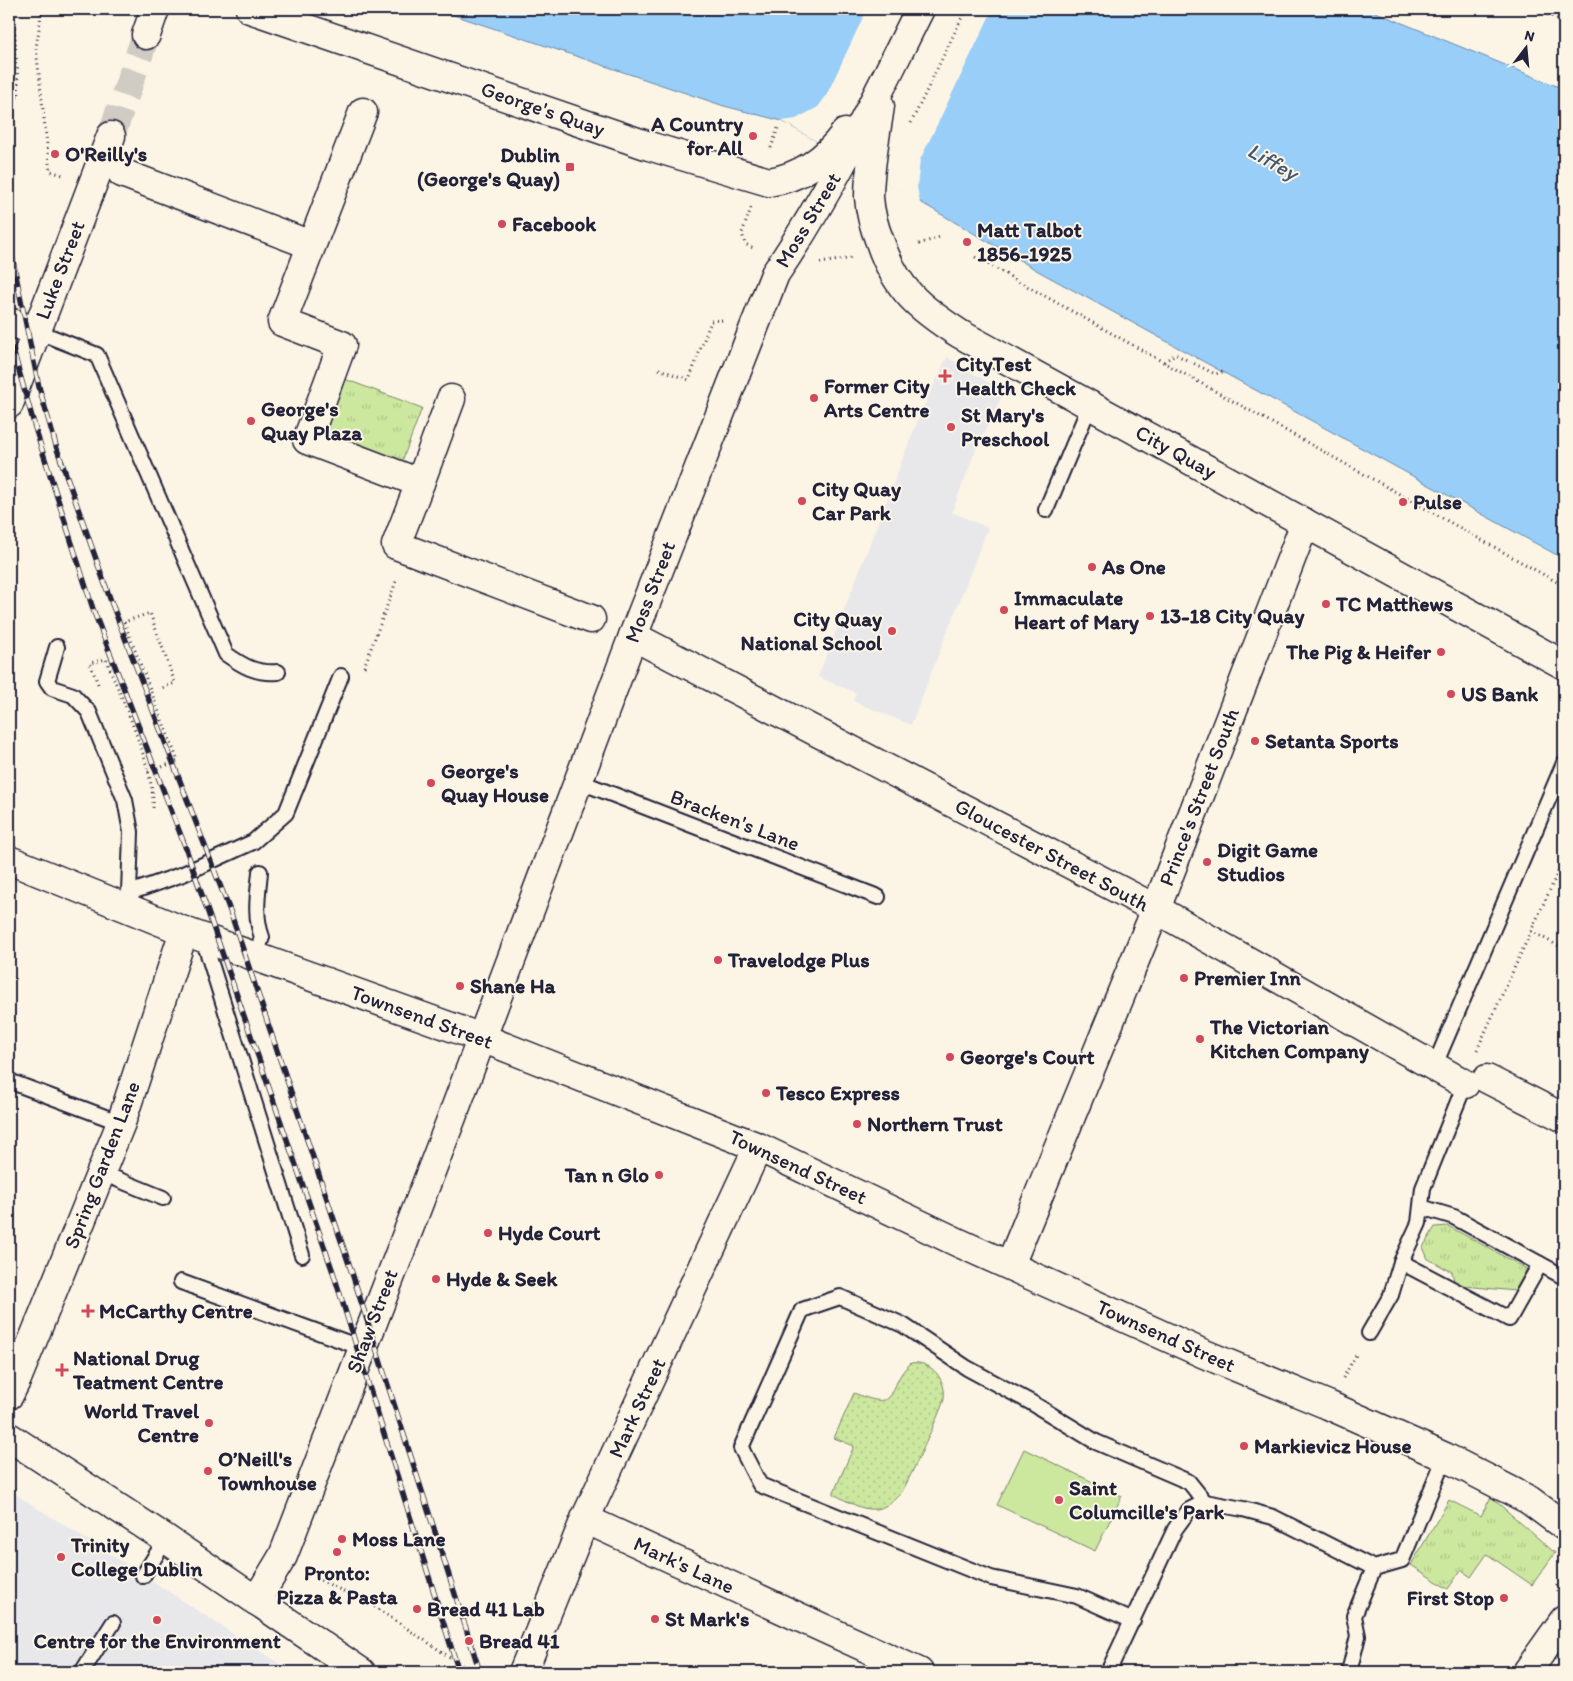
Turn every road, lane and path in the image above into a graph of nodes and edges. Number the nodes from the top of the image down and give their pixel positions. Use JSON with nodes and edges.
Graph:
{"nodes":[{"id":1,"x":13,"y":9,"type":"edge"},
{"id":2,"x":42,"y":9,"type":"edge"},
{"id":3,"x":156,"y":9,"type":"edge"},
{"id":4,"x":250,"y":9,"type":"edge"},
{"id":5,"x":920,"y":9,"type":"edge"},
{"id":6,"x":966,"y":9,"type":"edge"},
{"id":7,"x":1533,"y":9,"type":"edge"},
{"id":8,"x":1564,"y":21,"type":"edge"},
{"id":9,"x":146,"y":35,"type":"tunnel mouth"},
{"id":10,"x":884,"y":82,"type":"junction"},
{"id":11,"x":12,"y":97,"type":"dead end"},
{"id":12,"x":363,"y":112,"type":"dead end"},
{"id":13,"x":778,"y":128,"type":"dead end"},
{"id":14,"x":907,"y":130,"type":"dead end"},
{"id":15,"x":111,"y":136,"type":"tunnel mouth"},
{"id":16,"x":771,"y":148,"type":"dead end"},
{"id":17,"x":838,"y":155,"type":"junction"},
{"id":18,"x":122,"y":173,"type":"dead end"},
{"id":19,"x":92,"y":186,"type":"junction"},
{"id":20,"x":752,"y":206,"type":"dead end"},
{"id":21,"x":940,"y":238,"type":"dead end"},
{"id":22,"x":919,"y":244,"type":"dead end"},
{"id":23,"x":311,"y":245,"type":"junction"},
{"id":24,"x":760,"y":251,"type":"dead end"},
{"id":25,"x":975,"y":257,"type":"dead end"},
{"id":26,"x":855,"y":258,"type":"dead end"},
{"id":27,"x":815,"y":263,"type":"dead end"},
{"id":28,"x":726,"y":320,"type":"dead end"},
{"id":29,"x":9,"y":322,"type":"edge"},
{"id":30,"x":36,"y":331,"type":"junction"},
{"id":31,"x":1164,"y":362,"type":"junction"},
{"id":32,"x":659,"y":369,"type":"dead end"},
{"id":33,"x":1223,"y":372,"type":"dead end"},
{"id":34,"x":451,"y":399,"type":"dead end"},
{"id":35,"x":9,"y":404,"type":"edge"},
{"id":36,"x":1090,"y":405,"type":"junction"},
{"id":37,"x":420,"y":483,"type":"junction"},
{"id":38,"x":1046,"y":510,"type":"dead end"},
{"id":39,"x":1305,"y":523,"type":"junction"},
{"id":40,"x":1564,"y":586,"type":"edge"},
{"id":41,"x":591,"y":619,"type":"dead end"},
{"id":42,"x":633,"y":636,"type":"junction"},
{"id":43,"x":57,"y":647,"type":"dead end"},
{"id":44,"x":90,"y":663,"type":"dead end"},
{"id":45,"x":1564,"y":665,"type":"edge"},
{"id":46,"x":278,"y":672,"type":"dead end"},
{"id":47,"x":341,"y":676,"type":"dead end"},
{"id":48,"x":162,"y":688,"type":"dead end"},
{"id":49,"x":1564,"y":763,"type":"edge"},
{"id":50,"x":148,"y":772,"type":"junction"},
{"id":51,"x":578,"y":781,"type":"junction"},
{"id":52,"x":153,"y":812,"type":"dead end"},
{"id":53,"x":9,"y":860,"type":"edge"},
{"id":54,"x":1564,"y":861,"type":"edge"},
{"id":55,"x":260,"y":872,"type":"dead end"},
{"id":56,"x":878,"y":897,"type":"dead end"},
{"id":57,"x":127,"y":900,"type":"junction"},
{"id":58,"x":1156,"y":909,"type":"junction"},
{"id":59,"x":1531,"y":931,"type":"junction"},
{"id":60,"x":193,"y":934,"type":"junction"},
{"id":61,"x":1564,"y":949,"type":"edge"},
{"id":62,"x":256,"y":956,"type":"junction"},
{"id":63,"x":482,"y":1038,"type":"junction"},
{"id":64,"x":1476,"y":1052,"type":"dead end"},
{"id":65,"x":1434,"y":1067,"type":"junction"},
{"id":66,"x":9,"y":1081,"type":"edge"},
{"id":67,"x":1476,"y":1082,"type":"junction"},
{"id":68,"x":1564,"y":1118,"type":"edge"},
{"id":69,"x":121,"y":1123,"type":"junction"},
{"id":70,"x":758,"y":1147,"type":"junction"},
{"id":71,"x":102,"y":1172,"type":"junction"},
{"id":72,"x":163,"y":1198,"type":"dead end"},
{"id":73,"x":1421,"y":1207,"type":"junction"},
{"id":74,"x":302,"y":1255,"type":"dead end"},
{"id":75,"x":1401,"y":1262,"type":"junction"},
{"id":76,"x":1540,"y":1264,"type":"junction"},
{"id":77,"x":1010,"y":1265,"type":"junction"},
{"id":78,"x":1564,"y":1277,"type":"edge"},
{"id":79,"x":181,"y":1282,"type":"dead end"},
{"id":80,"x":1369,"y":1333,"type":"joint"},
{"id":81,"x":362,"y":1348,"type":"junction"},
{"id":82,"x":9,"y":1394,"type":"edge"},
{"id":83,"x":1328,"y":1405,"type":"junction"},
{"id":84,"x":9,"y":1437,"type":"edge"},
{"id":85,"x":1445,"y":1457,"type":"junction"},
{"id":86,"x":1205,"y":1502,"type":"junction"},
{"id":87,"x":585,"y":1519,"type":"junction"},
{"id":88,"x":1564,"y":1526,"type":"edge"},
{"id":89,"x":166,"y":1539,"type":"junction"},
{"id":90,"x":1374,"y":1568,"type":"junction"},
{"id":91,"x":143,"y":1576,"type":"dead end"},
{"id":92,"x":316,"y":1578,"type":"dead end"},
{"id":93,"x":256,"y":1601,"type":"junction"},
{"id":94,"x":1564,"y":1620,"type":"edge"},
{"id":95,"x":1134,"y":1621,"type":"junction"},
{"id":96,"x":113,"y":1623,"type":"dead end"},
{"id":97,"x":82,"y":1672,"type":"edge"},
{"id":98,"x":361,"y":1672,"type":"edge"},
{"id":99,"x":472,"y":1672,"type":"edge"},
{"id":100,"x":523,"y":1672,"type":"edge"},
{"id":101,"x":919,"y":1672,"type":"edge"},
{"id":102,"x":1108,"y":1672,"type":"edge"},
{"id":103,"x":1350,"y":1672,"type":"edge"},
{"id":104,"x":1527,"y":1672,"type":"edge"}],
"edges":[{"from":1,"to":11,"type":"path"},
{"from":2,"to":19,"type":"path"},
{"from":3,"to":9,"type":"street"},
{"from":4,"to":17,"type":"street","name":"George's Quay"},
{"from":5,"to":10,"type":"street"},
{"from":6,"to":14,"type":"path"},
{"from":7,"to":8,"type":"path"},
{"from":10,"to":17,"type":"street"},
{"from":10,"to":36,"type":"street","name":"City Quay"},
{"from":12,"to":23,"type":"street"},
{"from":13,"to":16,"type":"path"},
{"from":15,"to":19,"type":"street","name":"Luke Street"},
{"from":17,"to":42,"type":"street","name":"Moss Street"},
{"from":18,"to":23,"type":"street"},
{"from":19,"to":30,"type":"street","name":"Luke Street"},
{"from":20,"to":24,"type":"path"},
{"from":21,"to":22,"type":"path"},
{"from":23,"to":37,"type":"street"},
{"from":25,"to":31,"type":"path"},
{"from":26,"to":27,"type":"path"},
{"from":28,"to":32,"type":"path"},
{"from":29,"to":30,"type":"street"},
{"from":30,"to":35,"type":"street","name":"Luke Street"},
{"from":30,"to":46,"type":"lane"},
{"from":31,"to":33,"type":"path"},
{"from":31,"to":40,"type":"path"},
{"from":34,"to":37,"type":"street"},
{"from":36,"to":38,"type":"lane"},
{"from":36,"to":39,"type":"street","name":"City Quay"},
{"from":37,"to":41,"type":"street"},
{"from":39,"to":45,"type":"street","name":"City Quay"},
{"from":39,"to":58,"type":"street","name":"Prince's Street South"},
{"from":42,"to":51,"type":"street","name":"Moss Street"},
{"from":42,"to":58,"type":"street","name":"Gloucester Street South"},
{"from":43,"to":57,"type":"lane"},
{"from":44,"to":50,"type":"path"},
{"from":47,"to":57,"type":"lane"},
{"from":48,"to":50,"type":"path"},
{"from":49,"to":65,"type":"lane"},
{"from":50,"to":52,"type":"path"},
{"from":51,"to":56,"type":"lane","name":"Bracken's Lane"},
{"from":51,"to":63,"type":"street","name":"Moss Street"},
{"from":53,"to":57,"type":"street","name":"Townsend Street"},
{"from":54,"to":59,"type":"path"},
{"from":55,"to":62,"type":"lane"},
{"from":57,"to":60,"type":"street","name":"Townsend Street"},
{"from":58,"to":65,"type":"street","name":"Gloucester Street South"},
{"from":58,"to":77,"type":"street","name":"Prince's Street South"},
{"from":59,"to":61,"type":"path"},
{"from":59,"to":64,"type":"path"},
{"from":60,"to":62,"type":"street","name":"Townsend Street"},
{"from":60,"to":69,"type":"street","name":"Spring Garden Lane"},
{"from":60,"to":74,"type":"lane"},
{"from":62,"to":63,"type":"street","name":"Townsend Street"},
{"from":63,"to":70,"type":"street","name":"Townsend Street"},
{"from":63,"to":81,"type":"street","name":"Shaw Street"},
{"from":65,"to":67,"type":"street","name":"Gloucester Street South"},
{"from":66,"to":69,"type":"lane"},
{"from":67,"to":68,"type":"street","name":"Gloucester Street South"},
{"from":67,"to":73,"type":"lane"},
{"from":69,"to":71,"type":"street","name":"Spring Garden Lane"},
{"from":70,"to":77,"type":"street","name":"Townsend Street"},
{"from":70,"to":87,"type":"street","name":"Mark Street"},
{"from":71,"to":72,"type":"lane"},
{"from":71,"to":82,"type":"street","name":"Spring Garden Lane"},
{"from":73,"to":75,"type":"lane"},
{"from":73,"to":76,"type":"lane"},
{"from":75,"to":76,"type":"lane"},
{"from":75,"to":80,"type":"lane"},
{"from":76,"to":78,"type":"lane"},
{"from":77,"to":83,"type":"street","name":"Townsend Street"},
{"from":79,"to":81,"type":"lane"},
{"from":80,"to":83,"type":"path"},
{"from":81,"to":93,"type":"street","name":"Shaw Street"},
{"from":83,"to":85,"type":"street","name":"Townsend Street"},
{"from":84,"to":89,"type":"street"},
{"from":85,"to":88,"type":"street","name":"Townsend Street"},
{"from":85,"to":90,"type":"lane"},
{"from":86,"to":90,"type":"lane"},
{"from":86,"to":95,"type":"lane"},
{"from":86,"to":95,"type":"lane"},
{"from":87,"to":100,"type":"street","name":"Mark Street"},
{"from":87,"to":101,"type":"street","name":"Mark's Lane"},
{"from":89,"to":91,"type":"lane"},
{"from":89,"to":93,"type":"street"},
{"from":90,"to":103,"type":"lane"},
{"from":92,"to":99,"type":"path"},
{"from":93,"to":98,"type":"street"},
{"from":94,"to":104,"type":"street"},
{"from":95,"to":102,"type":"lane"},
{"from":96,"to":97,"type":"lane"}]}
